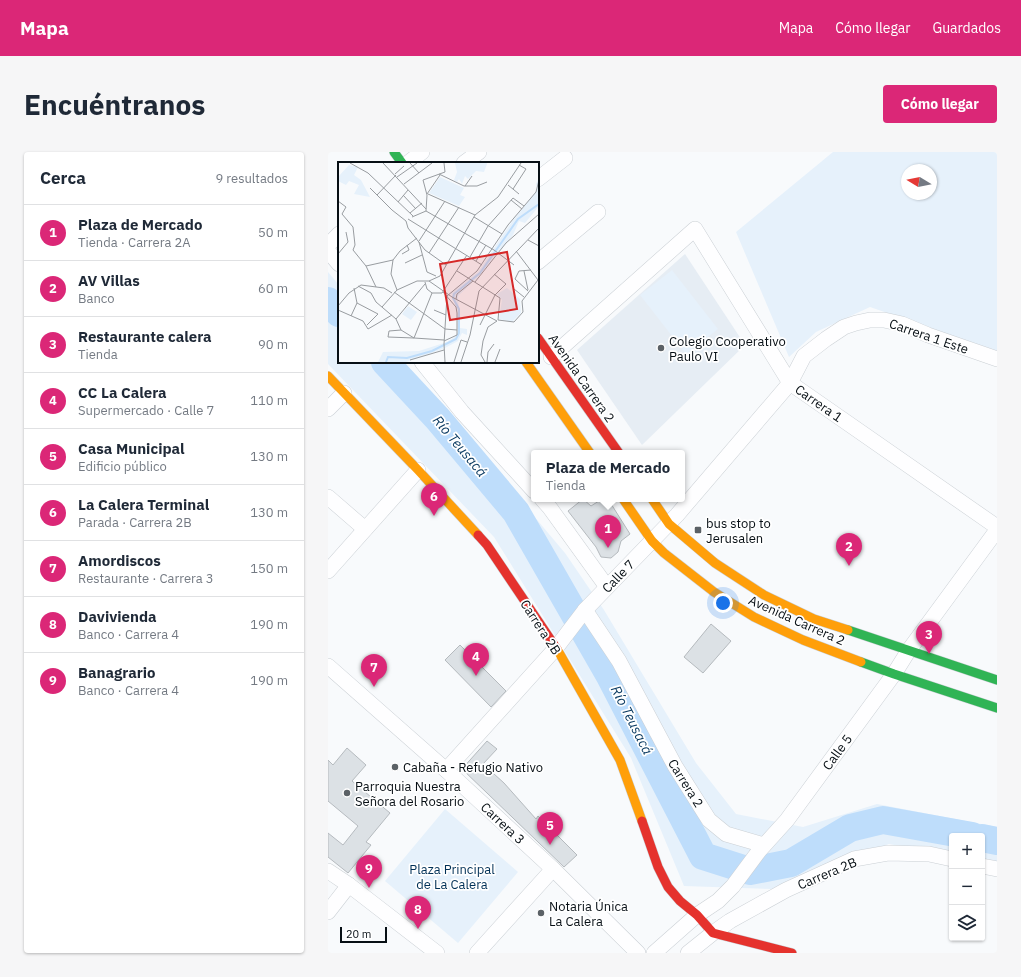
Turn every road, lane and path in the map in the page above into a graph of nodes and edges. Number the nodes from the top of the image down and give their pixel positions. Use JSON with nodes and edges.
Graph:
{"nodes":[{"id":1,"x":394,"y":152,"type":"edge"},
{"id":2,"x":422,"y":152,"type":"edge"},
{"id":3,"x":479,"y":152,"type":"edge"},
{"id":4,"x":565,"y":158,"type":"dead end"},
{"id":5,"x":401,"y":162,"type":"edge"},
{"id":6,"x":409,"y":162,"type":"edge"},
{"id":7,"x":465,"y":162,"type":"edge"},
{"id":8,"x":539,"y":178,"type":"edge"},
{"id":9,"x":598,"y":212,"type":"dead end"},
{"id":10,"x":338,"y":235,"type":"edge"},
{"id":11,"x":328,"y":245,"type":"edge"},
{"id":12,"x":328,"y":251,"type":"edge"},
{"id":13,"x":539,"y":261,"type":"edge"},
{"id":14,"x":338,"y":263,"type":"edge"},
{"id":15,"x":539,"y":339,"type":"edge"},
{"id":16,"x":551,"y":357,"type":"junction"},
{"id":17,"x":997,"y":359,"type":"edge"},
{"id":18,"x":423,"y":363,"type":"edge"},
{"id":19,"x":527,"y":363,"type":"edge"},
{"id":20,"x":328,"y":376,"type":"edge"},
{"id":21,"x":790,"y":383,"type":"junction"},
{"id":22,"x":344,"y":392,"type":"junction"},
{"id":23,"x":328,"y":409,"type":"edge"},
{"id":24,"x":588,"y":450,"type":"edge"},
{"id":25,"x":617,"y":450,"type":"edge"},
{"id":26,"x":418,"y":470,"type":"junction"},
{"id":27,"x":531,"y":488,"type":"edge"},
{"id":28,"x":328,"y":497,"type":"edge"},
{"id":29,"x":545,"y":502,"type":"edge"},
{"id":30,"x":625,"y":502,"type":"edge"},
{"id":31,"x":654,"y":502,"type":"edge"},
{"id":32,"x":669,"y":524,"type":"junction"},
{"id":33,"x":997,"y":528,"type":"edge"},
{"id":34,"x":365,"y":529,"type":"junction"},
{"id":35,"x":652,"y":541,"type":"junction"},
{"id":36,"x":328,"y":571,"type":"edge"},
{"id":37,"x":606,"y":587,"type":"junction"},
{"id":38,"x":759,"y":606,"type":"junction"},
{"id":39,"x":585,"y":610,"type":"junction"},
{"id":40,"x":556,"y":648,"type":"junction"},
{"id":41,"x":909,"y":650,"type":"junction"},
{"id":42,"x":328,"y":666,"type":"edge"},
{"id":43,"x":894,"y":674,"type":"junction"},
{"id":44,"x":997,"y":680,"type":"edge"},
{"id":45,"x":997,"y":708,"type":"edge"},
{"id":46,"x":446,"y":770,"type":"junction"},
{"id":47,"x":762,"y":848,"type":"junction"},
{"id":48,"x":949,"y":858,"type":"edge"},
{"id":49,"x":985,"y":867,"type":"edge"},
{"id":50,"x":552,"y":869,"type":"junction"},
{"id":51,"x":997,"y":869,"type":"edge"},
{"id":52,"x":328,"y":871,"type":"edge"},
{"id":53,"x":349,"y":885,"type":"junction"},
{"id":54,"x":328,"y":912,"type":"edge"},
{"id":55,"x":697,"y":915,"type":"junction"},
{"id":56,"x":713,"y":933,"type":"junction"},
{"id":57,"x":437,"y":953,"type":"edge"},
{"id":58,"x":477,"y":953,"type":"edge"},
{"id":59,"x":638,"y":953,"type":"edge"},
{"id":60,"x":654,"y":953,"type":"edge"},
{"id":61,"x":688,"y":953,"type":"edge"},
{"id":62,"x":792,"y":953,"type":"edge"}],
"edges":[{"from":1,"to":5,"type":"main road"},
{"from":2,"to":6,"type":"street"},
{"from":3,"to":7,"type":"street"},
{"from":4,"to":8,"type":"street"},
{"from":9,"to":13,"type":"street"},
{"from":10,"to":11,"type":"street"},
{"from":12,"to":14,"type":"street"},
{"from":15,"to":16,"type":"main road","name":"Avenida Carrera 2"},
{"from":16,"to":21,"type":"street","name":"Carrera 1"},
{"from":16,"to":25,"type":"main road","name":"Avenida Carrera 2"},
{"from":17,"to":21,"type":"street","name":"Carrera 1 Este"},
{"from":18,"to":27,"type":"street"},
{"from":19,"to":24,"type":"main road"},
{"from":20,"to":22,"type":"main road","name":"Carrera 2B"},
{"from":21,"to":32,"type":"street","name":"Calle 7"},
{"from":21,"to":33,"type":"street","name":"Carrera 1"},
{"from":22,"to":23,"type":"street"},
{"from":22,"to":26,"type":"main road","name":"Carrera 2B"},
{"from":26,"to":34,"type":"street"},
{"from":26,"to":40,"type":"main road","name":"Carrera 2B"},
{"from":28,"to":34,"type":"street"},
{"from":29,"to":37,"type":"street"},
{"from":30,"to":35,"type":"main road","name":"Avenida Carrera 2"},
{"from":31,"to":32,"type":"main road","name":"Avenida Carrera 2"},
{"from":32,"to":35,"type":"street","name":"Calle 7"},
{"from":32,"to":38,"type":"main road","name":"Avenida Carrera 2"},
{"from":33,"to":41,"type":"street","name":"Calle 5"},
{"from":34,"to":36,"type":"street"},
{"from":35,"to":37,"type":"street","name":"Calle 7"},
{"from":35,"to":38,"type":"main road","name":"Avenida Carrera 2"},
{"from":37,"to":39,"type":"street","name":"Calle 7"},
{"from":38,"to":41,"type":"main road","name":"Avenida Carrera 2"},
{"from":38,"to":43,"type":"main road","name":"Avenida Carrera 2"},
{"from":39,"to":40,"type":"street","name":"Calle 7"},
{"from":39,"to":47,"type":"street","name":"Carrera 2"},
{"from":40,"to":46,"type":"street","name":"Calle 7"},
{"from":40,"to":55,"type":"main road","name":"Carrera 2B"},
{"from":41,"to":43,"type":"street","name":"Calle 5"},
{"from":41,"to":44,"type":"main road","name":"Avenida Carrera 2"},
{"from":42,"to":46,"type":"street","name":"Carrera 3"},
{"from":43,"to":45,"type":"main road","name":"Avenida Carrera 2"},
{"from":43,"to":47,"type":"street","name":"Calle 5"},
{"from":46,"to":50,"type":"street","name":"Carrera 3"},
{"from":47,"to":55,"type":"street","name":"Calle 5"},
{"from":48,"to":56,"type":"street","name":"Carrera 2B"},
{"from":49,"to":51,"type":"street"},
{"from":50,"to":58,"type":"street"},
{"from":50,"to":59,"type":"street","name":"Carrera 3"},
{"from":52,"to":53,"type":"street"},
{"from":53,"to":54,"type":"street"},
{"from":53,"to":57,"type":"street"},
{"from":55,"to":56,"type":"main road"},
{"from":55,"to":60,"type":"street","name":"Calle 5"},
{"from":56,"to":61,"type":"street","name":"Carrera 2B"},
{"from":56,"to":62,"type":"main road"}]}
